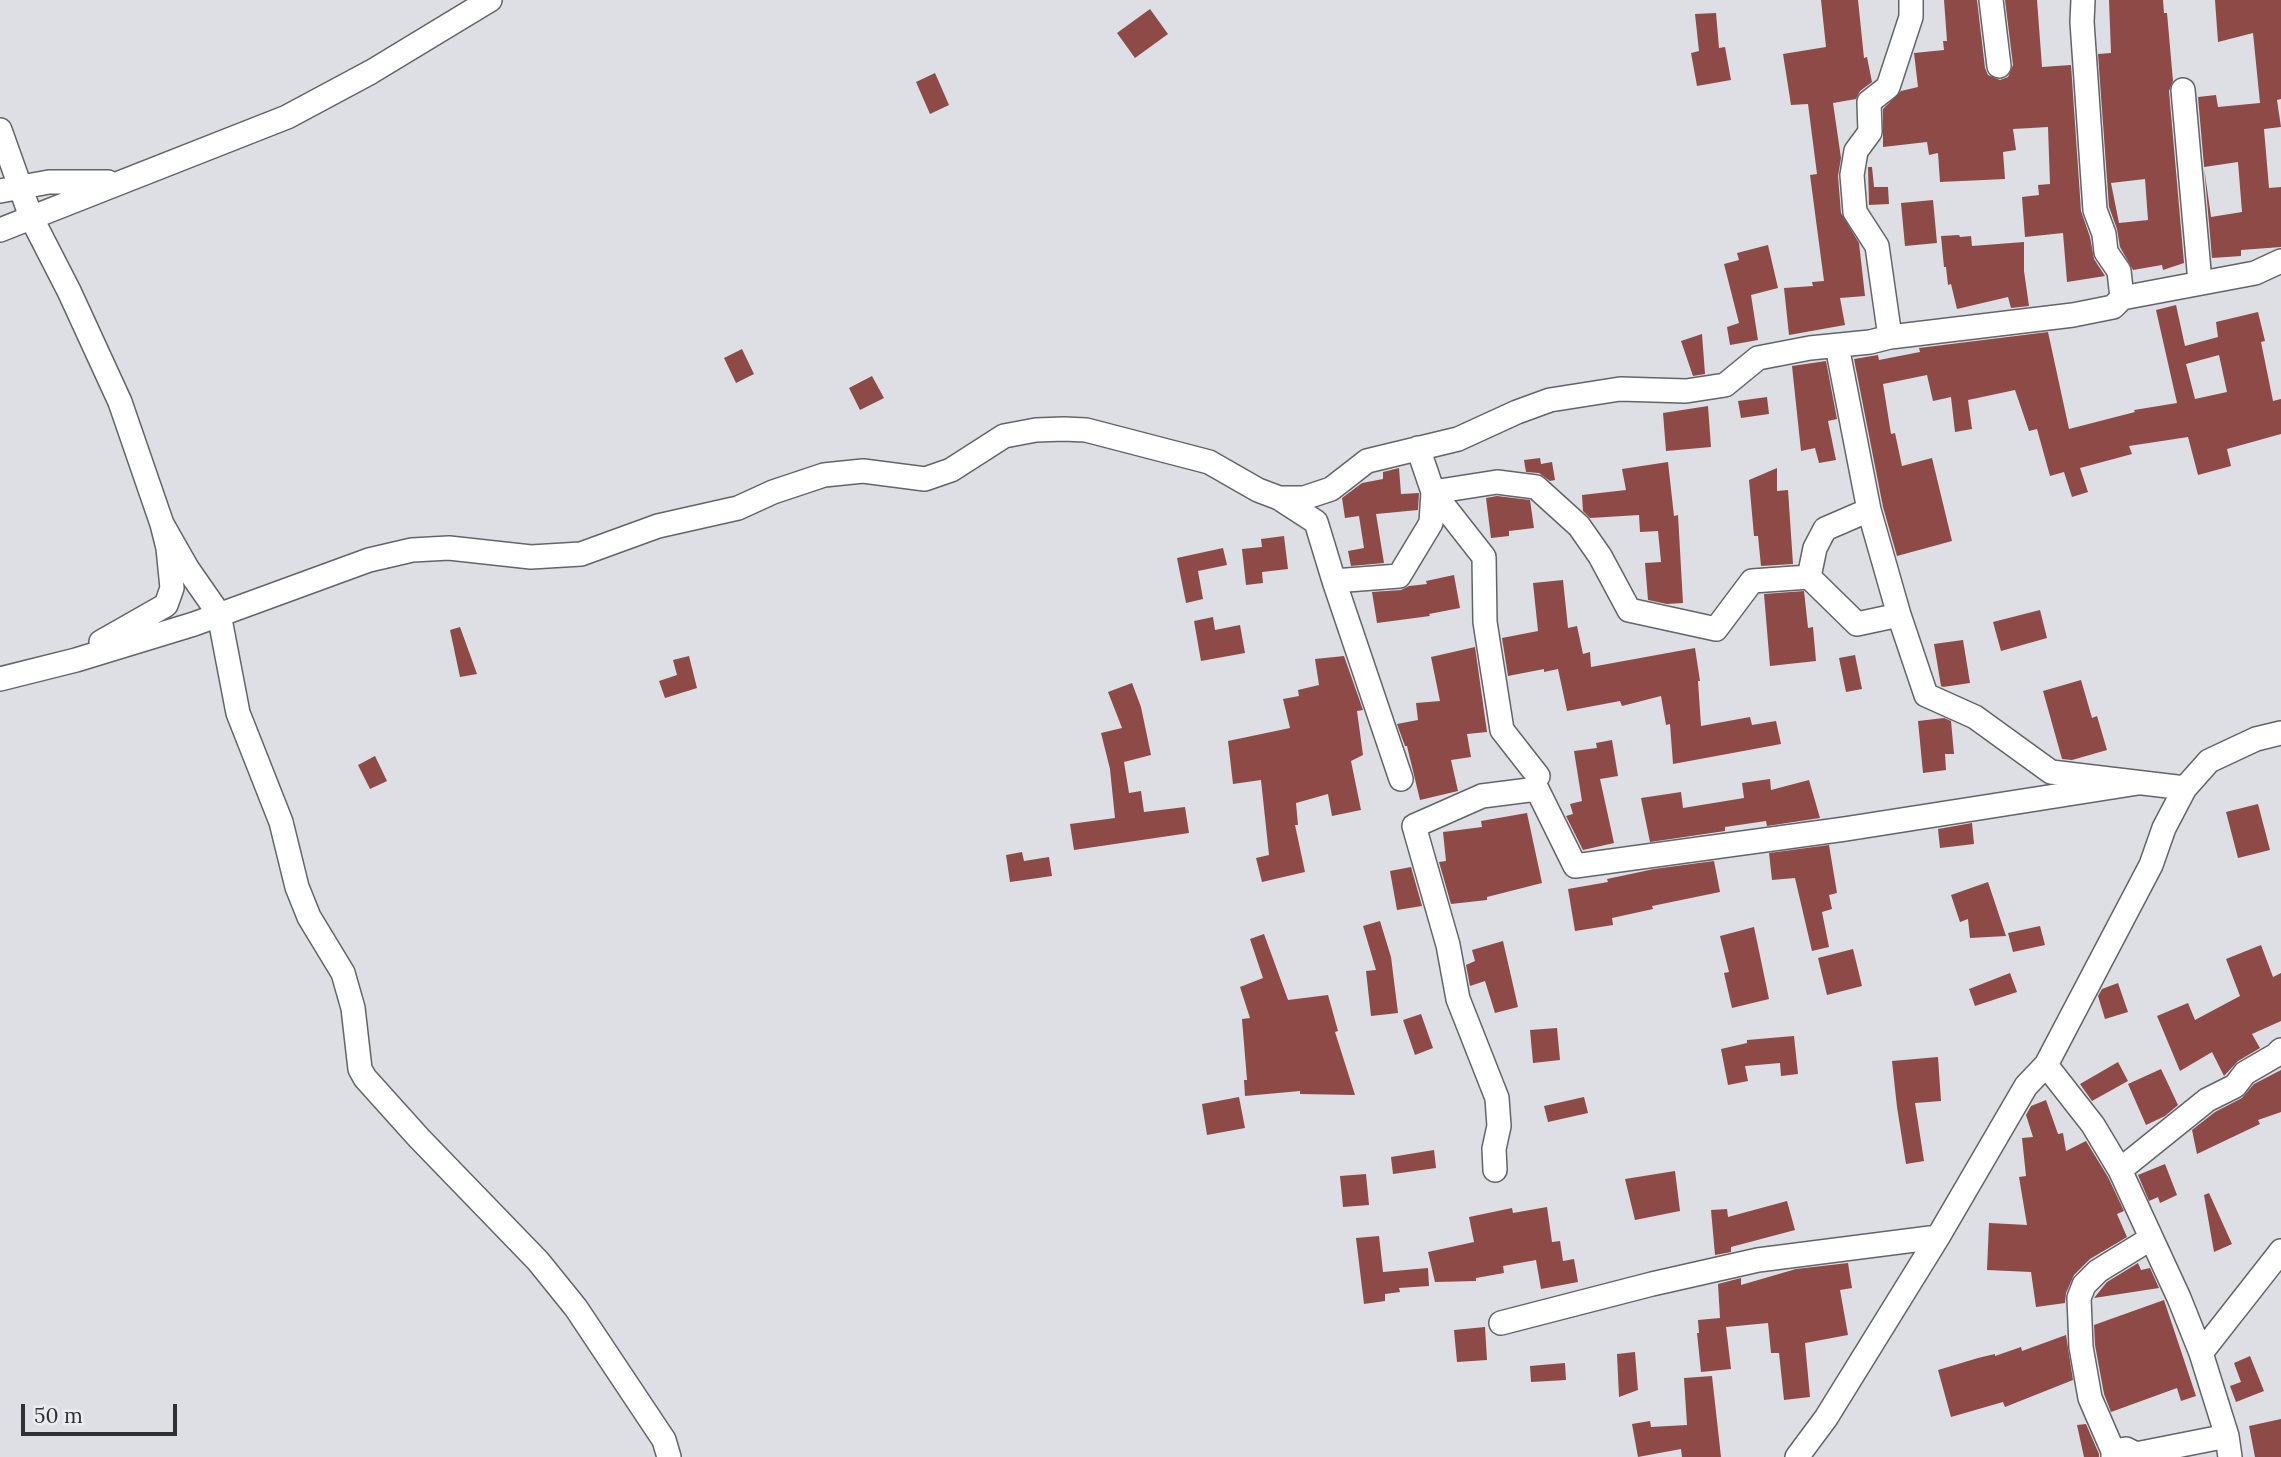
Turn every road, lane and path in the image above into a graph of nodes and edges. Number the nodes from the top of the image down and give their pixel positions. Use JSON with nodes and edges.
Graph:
{"nodes":[{"id":1,"x":490,"y":0,"type":"edge"},
{"id":2,"x":1911,"y":0,"type":"edge"},
{"id":3,"x":1991,"y":0,"type":"edge"},
{"id":4,"x":2083,"y":0,"type":"edge"},
{"id":5,"x":1999,"y":66,"type":"dead end"},
{"id":6,"x":2183,"y":90,"type":"dead end"},
{"id":7,"x":0,"y":130,"type":"edge"},
{"id":8,"x":122,"y":182,"type":"junction"},
{"id":9,"x":10,"y":190,"type":"edge"},
{"id":10,"x":31,"y":217,"type":"junction"},
{"id":11,"x":0,"y":230,"type":"edge"},
{"id":12,"x":2281,"y":261,"type":"edge"},
{"id":13,"x":2200,"y":282,"type":"junction"},
{"id":14,"x":2122,"y":299,"type":"junction"},
{"id":15,"x":1890,"y":337,"type":"junction"},
{"id":16,"x":1837,"y":346,"type":"junction"},
{"id":17,"x":1418,"y":449,"type":"junction"},
{"id":18,"x":1433,"y":492,"type":"junction"},
{"id":19,"x":1279,"y":498,"type":"junction"},
{"id":20,"x":1869,"y":510,"type":"junction"},
{"id":21,"x":162,"y":524,"type":"junction"},
{"id":22,"x":1809,"y":577,"type":"junction"},
{"id":23,"x":1334,"y":581,"type":"junction"},
{"id":24,"x":219,"y":614,"type":"junction"},
{"id":25,"x":1899,"y":615,"type":"junction"},
{"id":26,"x":76,"y":660,"type":"junction"},
{"id":27,"x":0,"y":679,"type":"edge"},
{"id":28,"x":2281,"y":733,"type":"edge"},
{"id":29,"x":1538,"y":776,"type":"dead end"},
{"id":30,"x":1401,"y":779,"type":"dead end"},
{"id":31,"x":2138,"y":783,"type":"junction"},
{"id":32,"x":2185,"y":788,"type":"junction"},
{"id":33,"x":2281,"y":1050,"type":"edge"},
{"id":34,"x":2046,"y":1065,"type":"junction"},
{"id":35,"x":1495,"y":1170,"type":"dead end"},
{"id":36,"x":2120,"y":1170,"type":"junction"},
{"id":37,"x":1938,"y":1237,"type":"junction"},
{"id":38,"x":2150,"y":1240,"type":"junction"},
{"id":39,"x":2281,"y":1251,"type":"edge"},
{"id":40,"x":1501,"y":1323,"type":"dead end"},
{"id":41,"x":2201,"y":1353,"type":"junction"},
{"id":42,"x":2228,"y":1447,"type":"edge"},
{"id":43,"x":2113,"y":1454,"type":"edge"},
{"id":44,"x":669,"y":1457,"type":"edge"},
{"id":45,"x":1797,"y":1457,"type":"edge"}],
"edges":[{"from":1,"to":8,"type":"street"},
{"from":2,"to":15,"type":"street"},
{"from":3,"to":5,"type":"street"},
{"from":4,"to":14,"type":"street"},
{"from":6,"to":13,"type":"street"},
{"from":7,"to":9,"type":"street"},
{"from":8,"to":9,"type":"street"},
{"from":8,"to":10,"type":"street"},
{"from":9,"to":10,"type":"street"},
{"from":10,"to":11,"type":"street"},
{"from":10,"to":21,"type":"street"},
{"from":12,"to":13,"type":"street"},
{"from":13,"to":14,"type":"street"},
{"from":14,"to":15,"type":"street"},
{"from":15,"to":16,"type":"street"},
{"from":16,"to":17,"type":"street"},
{"from":16,"to":20,"type":"street"},
{"from":17,"to":18,"type":"street"},
{"from":17,"to":19,"type":"street"},
{"from":18,"to":22,"type":"street"},
{"from":18,"to":23,"type":"street"},
{"from":18,"to":29,"type":"street"},
{"from":19,"to":23,"type":"street"},
{"from":19,"to":24,"type":"street"},
{"from":20,"to":22,"type":"street"},
{"from":20,"to":25,"type":"street"},
{"from":21,"to":24,"type":"street"},
{"from":21,"to":26,"type":"street"},
{"from":22,"to":25,"type":"street"},
{"from":23,"to":30,"type":"street"},
{"from":24,"to":26,"type":"street"},
{"from":24,"to":44,"type":"street"},
{"from":25,"to":31,"type":"street"},
{"from":26,"to":27,"type":"street"},
{"from":28,"to":32,"type":"street"},
{"from":31,"to":32,"type":"street"},
{"from":31,"to":35,"type":"street"},
{"from":32,"to":34,"type":"street"},
{"from":33,"to":36,"type":"street"},
{"from":34,"to":36,"type":"street"},
{"from":34,"to":37,"type":"street"},
{"from":36,"to":38,"type":"street"},
{"from":37,"to":40,"type":"street"},
{"from":37,"to":45,"type":"street"},
{"from":38,"to":41,"type":"street"},
{"from":38,"to":43,"type":"street"},
{"from":39,"to":41,"type":"street"},
{"from":41,"to":42,"type":"street"},
{"from":42,"to":43,"type":"street"}]}
